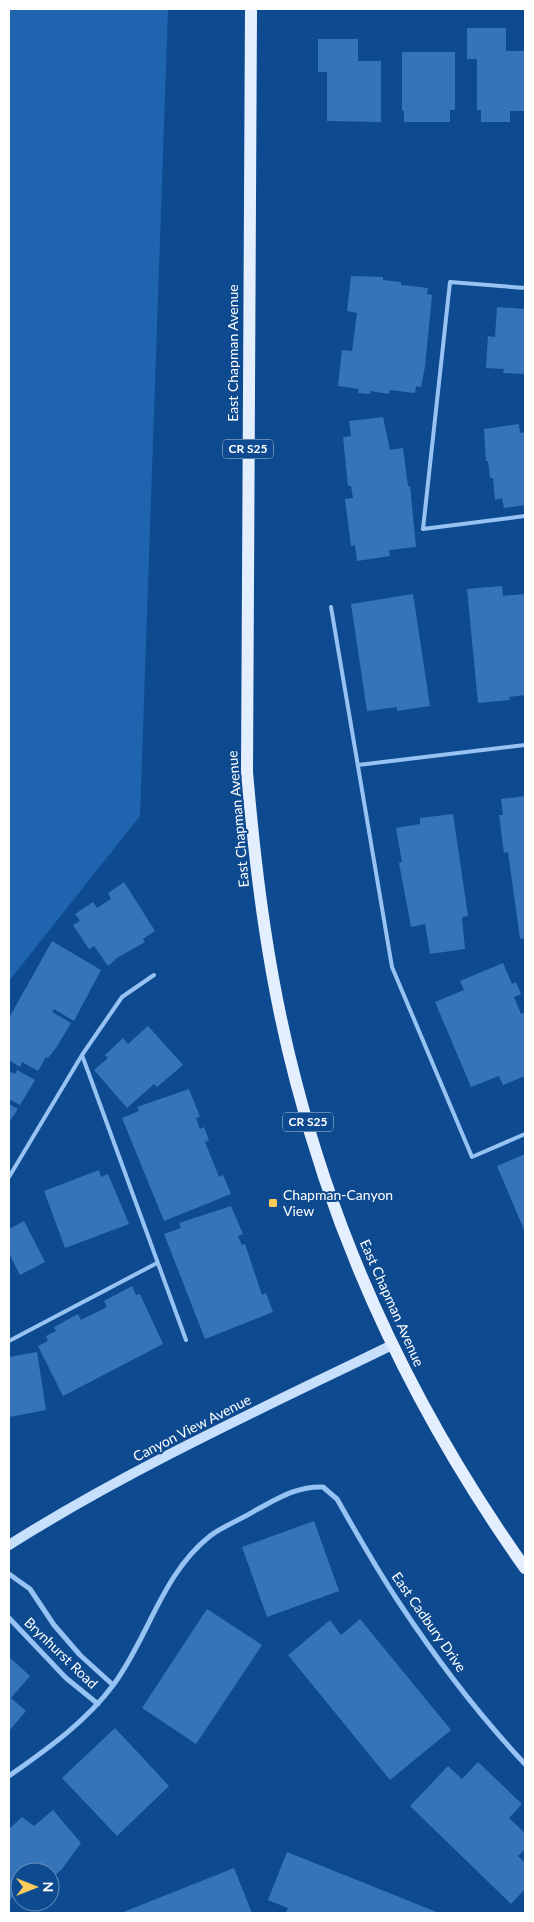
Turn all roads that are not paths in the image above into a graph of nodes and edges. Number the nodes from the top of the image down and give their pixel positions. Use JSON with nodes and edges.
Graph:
{"nodes":[{"id":1,"x":251,"y":9,"type":"edge"},
{"id":2,"x":525,"y":288,"type":"edge"},
{"id":3,"x":525,"y":516,"type":"edge"},
{"id":4,"x":331,"y":607,"type":"dead end"},
{"id":5,"x":525,"y":745,"type":"edge"},
{"id":6,"x":358,"y":765,"type":"junction"},
{"id":7,"x":154,"y":975,"type":"dead end"},
{"id":8,"x":82,"y":1055,"type":"junction"},
{"id":9,"x":525,"y":1134,"type":"edge"},
{"id":10,"x":9,"y":1177,"type":"edge"},
{"id":11,"x":157,"y":1263,"type":"junction"},
{"id":12,"x":186,"y":1340,"type":"dead end"},
{"id":13,"x":9,"y":1341,"type":"edge"},
{"id":14,"x":392,"y":1345,"type":"junction"},
{"id":15,"x":9,"y":1545,"type":"edge"},
{"id":16,"x":525,"y":1568,"type":"edge"},
{"id":17,"x":9,"y":1574,"type":"edge"},
{"id":18,"x":9,"y":1618,"type":"edge"},
{"id":19,"x":113,"y":1685,"type":"junction"},
{"id":20,"x":98,"y":1704,"type":"junction"},
{"id":21,"x":525,"y":1764,"type":"edge"},
{"id":22,"x":9,"y":1776,"type":"edge"}],
"edges":[{"from":1,"to":14,"type":"main road","name":"East Chapman Avenue","number":"CR S25"},
{"from":2,"to":3,"type":"lane"},
{"from":4,"to":6,"type":"lane"},
{"from":5,"to":6,"type":"lane"},
{"from":6,"to":9,"type":"lane"},
{"from":7,"to":8,"type":"lane"},
{"from":8,"to":10,"type":"lane"},
{"from":8,"to":11,"type":"lane"},
{"from":11,"to":12,"type":"lane"},
{"from":11,"to":13,"type":"lane"},
{"from":14,"to":15,"type":"street","name":"Canyon View Avenue"},
{"from":14,"to":16,"type":"main road","name":"East Chapman Avenue","number":"CR S25"},
{"from":17,"to":19,"type":"street","name":"Brynhurst Road"},
{"from":18,"to":20,"type":"street","name":"Brynhurst Road"},
{"from":19,"to":20,"type":"street"},
{"from":19,"to":21,"type":"street","name":"East Cadbury Drive"},
{"from":20,"to":22,"type":"street"}]}
